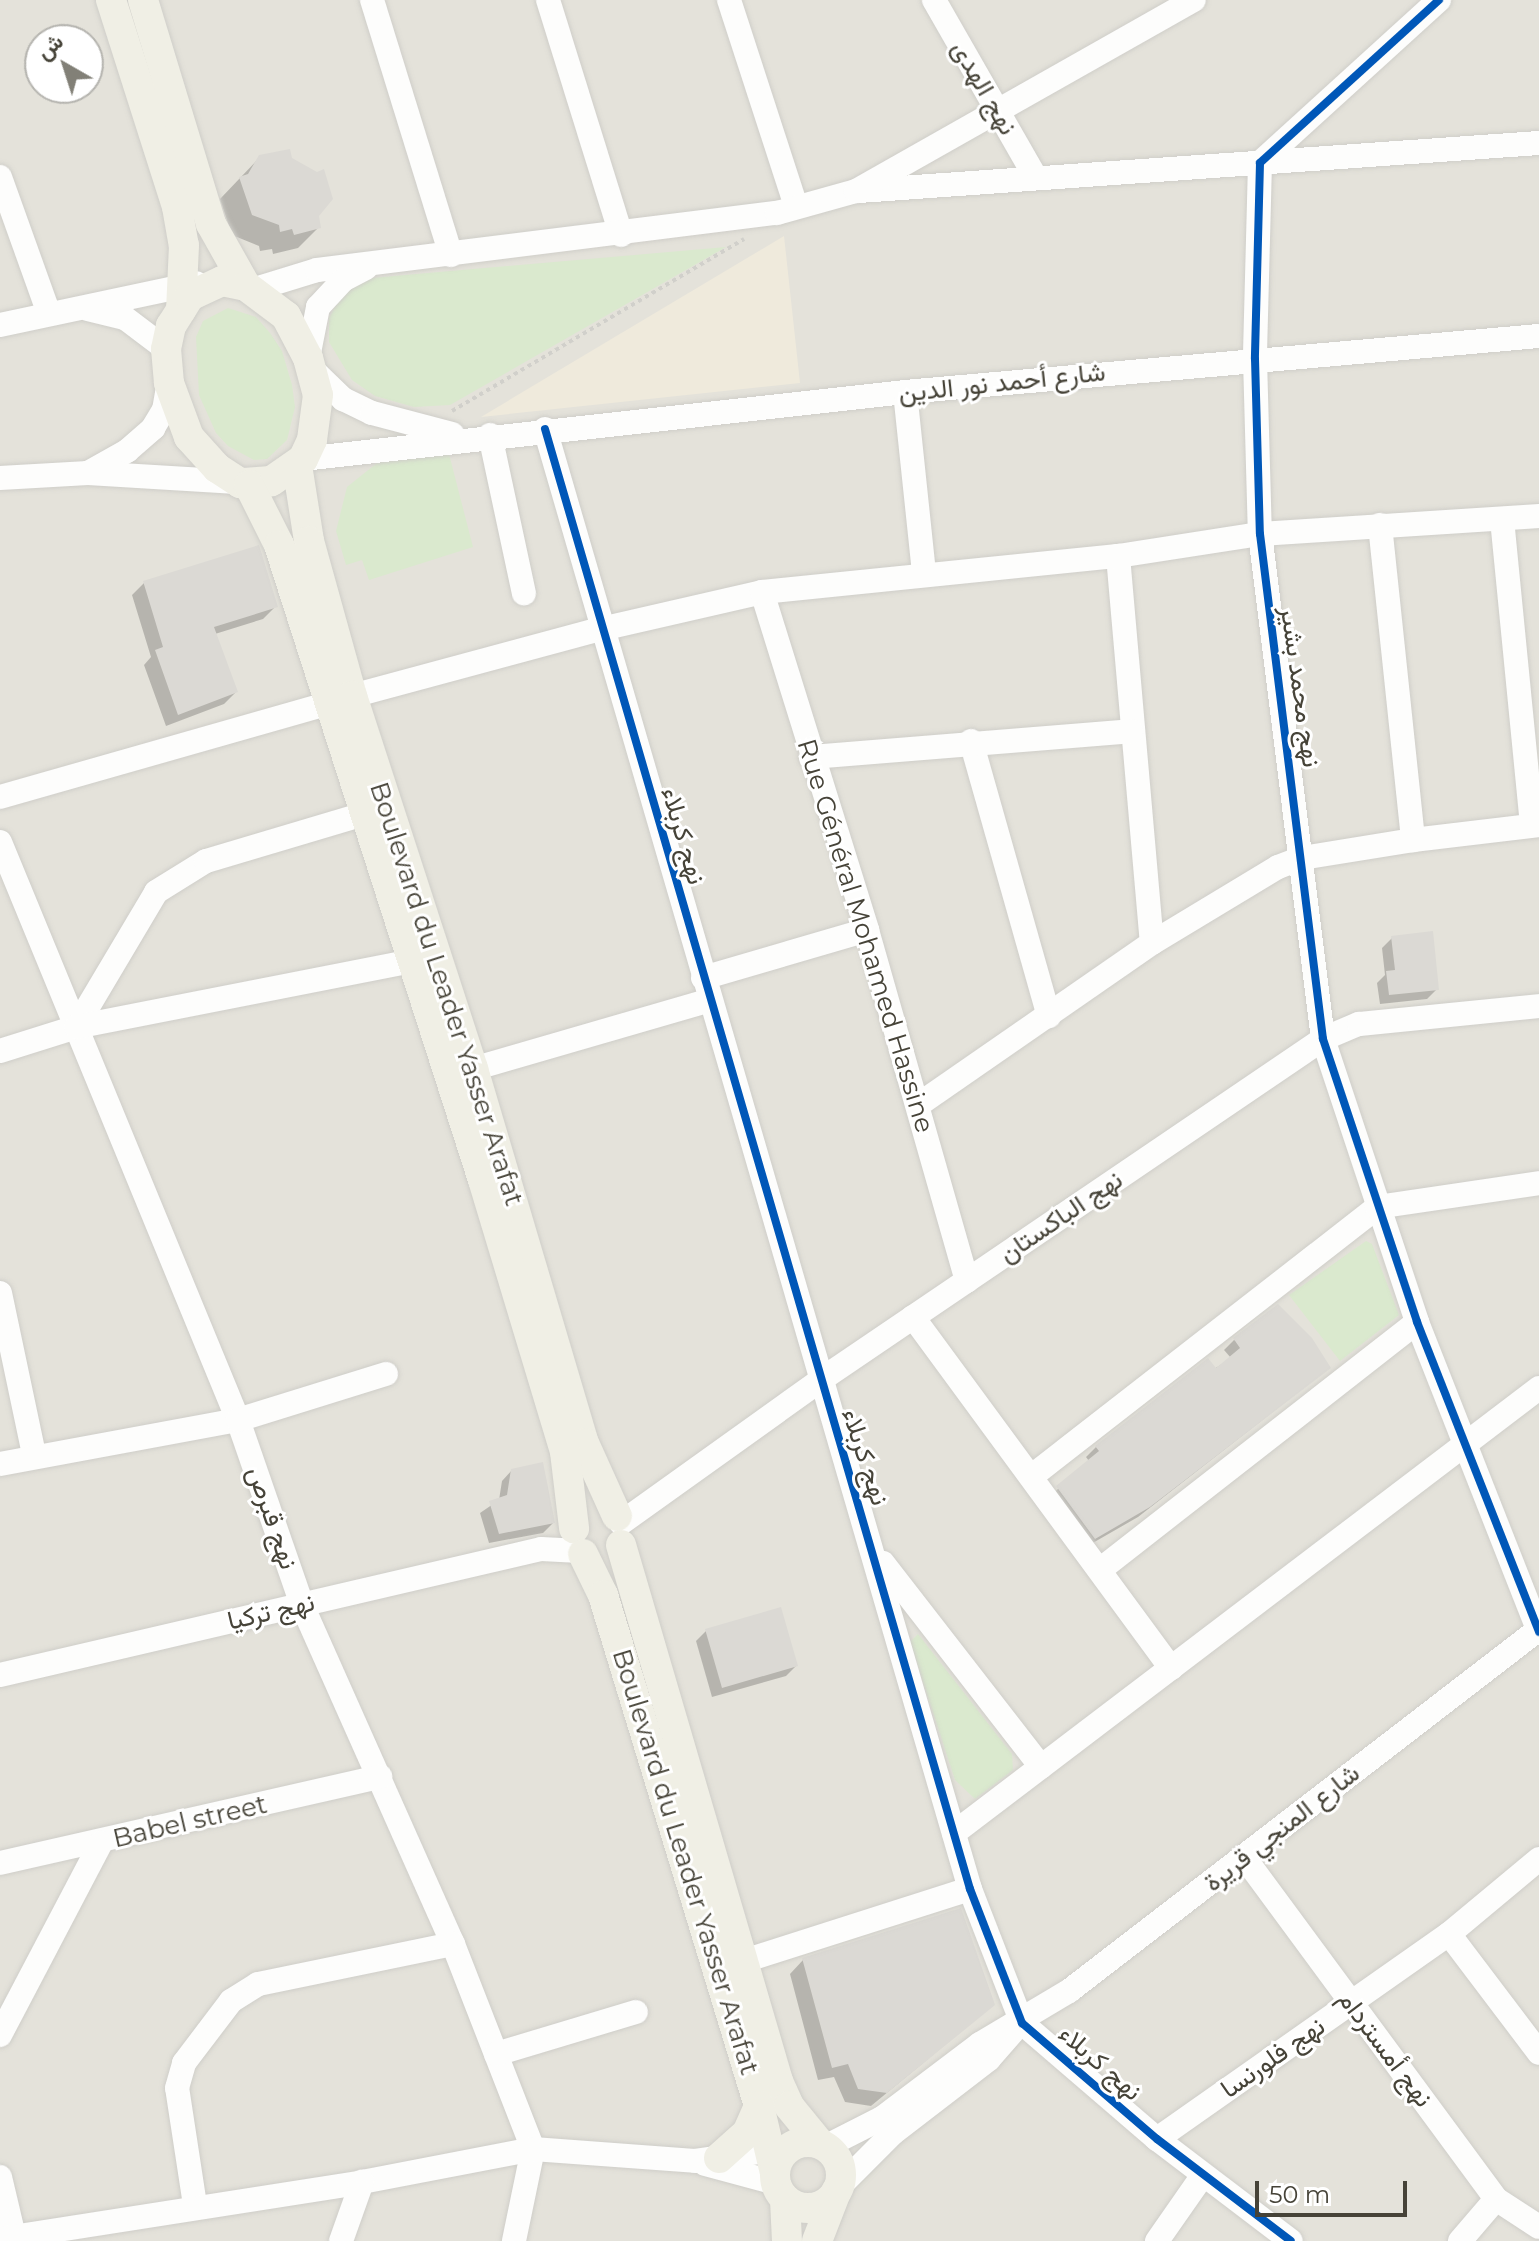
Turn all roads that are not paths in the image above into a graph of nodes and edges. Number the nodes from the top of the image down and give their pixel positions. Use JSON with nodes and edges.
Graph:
{"nodes":[{"id":1,"x":111,"y":0,"type":"edge"},
{"id":2,"x":143,"y":0,"type":"edge"},
{"id":3,"x":372,"y":0,"type":"edge"},
{"id":4,"x":548,"y":0,"type":"edge"},
{"id":5,"x":729,"y":0,"type":"edge"},
{"id":6,"x":934,"y":0,"type":"edge"},
{"id":7,"x":1194,"y":0,"type":"edge"},
{"id":8,"x":1439,"y":0,"type":"edge"},
{"id":9,"x":995,"y":110,"type":"junction"},
{"id":10,"x":1539,"y":143,"type":"edge"},
{"id":11,"x":1260,"y":163,"type":"junction"},
{"id":12,"x":1035,"y":176,"type":"junction"},
{"id":13,"x":0,"y":177,"type":"edge"},
{"id":14,"x":856,"y":191,"type":"junction"},
{"id":15,"x":787,"y":210,"type":"junction"},
{"id":16,"x":621,"y":235,"type":"junction"},
{"id":17,"x":451,"y":255,"type":"junction"},
{"id":18,"x":379,"y":261,"type":"junction"},
{"id":19,"x":240,"y":286,"type":"junction"},
{"id":20,"x":181,"y":297,"type":"junction"},
{"id":21,"x":74,"y":308,"type":"junction"},
{"id":22,"x":49,"y":314,"type":"junction"},
{"id":23,"x":0,"y":325,"type":"edge"},
{"id":24,"x":1539,"y":336,"type":"edge"},
{"id":25,"x":166,"y":349,"type":"junction"},
{"id":26,"x":1255,"y":359,"type":"junction"},
{"id":27,"x":310,"y":363,"type":"junction"},
{"id":28,"x":169,"y":383,"type":"junction"},
{"id":29,"x":905,"y":392,"type":"junction"},
{"id":30,"x":545,"y":429,"type":"junction"},
{"id":31,"x":478,"y":436,"type":"junction"},
{"id":32,"x":300,"y":462,"type":"junction"},
{"id":33,"x":88,"y":473,"type":"junction"},
{"id":34,"x":0,"y":478,"type":"edge"},
{"id":35,"x":245,"y":484,"type":"junction"},
{"id":36,"x":1539,"y":516,"type":"edge"},
{"id":37,"x":1502,"y":519,"type":"junction"},
{"id":38,"x":1380,"y":525,"type":"junction"},
{"id":39,"x":1260,"y":534,"type":"junction"},
{"id":40,"x":1118,"y":556,"type":"junction"},
{"id":41,"x":924,"y":574,"type":"junction"},
{"id":42,"x":762,"y":592,"type":"junction"},
{"id":43,"x":524,"y":593,"type":"dead end"},
{"id":44,"x":601,"y":629,"type":"junction"},
{"id":45,"x":340,"y":699,"type":"junction"},
{"id":46,"x":1131,"y":731,"type":"junction"},
{"id":47,"x":971,"y":741,"type":"junction"},
{"id":48,"x":811,"y":757,"type":"junction"},
{"id":49,"x":0,"y":797,"type":"edge"},
{"id":50,"x":364,"y":814,"type":"junction"},
{"id":51,"x":1536,"y":825,"type":"edge"},
{"id":52,"x":1413,"y":840,"type":"junction"},
{"id":53,"x":0,"y":842,"type":"edge"},
{"id":54,"x":1302,"y":858,"type":"junction"},
{"id":55,"x":867,"y":930,"type":"junction"},
{"id":56,"x":1152,"y":943,"type":"junction"},
{"id":57,"x":411,"y":961,"type":"junction"},
{"id":58,"x":706,"y":989,"type":"junction"},
{"id":59,"x":1539,"y":1006,"type":"edge"},
{"id":60,"x":1049,"y":1016,"type":"junction"},
{"id":61,"x":76,"y":1027,"type":"junction"},
{"id":62,"x":1323,"y":1039,"type":"junction"},
{"id":63,"x":0,"y":1051,"type":"edge"},
{"id":64,"x":473,"y":1069,"type":"junction"},
{"id":65,"x":918,"y":1105,"type":"junction"},
{"id":66,"x":1539,"y":1183,"type":"edge"},
{"id":67,"x":1377,"y":1207,"type":"junction"},
{"id":68,"x":967,"y":1281,"type":"junction"},
{"id":69,"x":0,"y":1293,"type":"edge"},
{"id":70,"x":913,"y":1317,"type":"junction"},
{"id":71,"x":1417,"y":1322,"type":"junction"},
{"id":72,"x":386,"y":1374,"type":"dead end"},
{"id":73,"x":819,"y":1381,"type":"junction"},
{"id":74,"x":1539,"y":1388,"type":"edge"},
{"id":75,"x":238,"y":1420,"type":"junction"},
{"id":76,"x":1464,"y":1445,"type":"junction"},
{"id":77,"x":34,"y":1455,"type":"junction"},
{"id":78,"x":0,"y":1464,"type":"edge"},
{"id":79,"x":1032,"y":1476,"type":"junction"},
{"id":80,"x":619,"y":1528,"type":"junction"},
{"id":81,"x":578,"y":1541,"type":"junction"},
{"id":82,"x":876,"y":1554,"type":"junction"},
{"id":83,"x":1101,"y":1569,"type":"junction"},
{"id":84,"x":302,"y":1605,"type":"junction"},
{"id":85,"x":1539,"y":1630,"type":"edge"},
{"id":86,"x":1171,"y":1668,"type":"junction"},
{"id":87,"x":0,"y":1675,"type":"edge"},
{"id":88,"x":1041,"y":1767,"type":"junction"},
{"id":89,"x":380,"y":1777,"type":"junction"},
{"id":90,"x":954,"y":1833,"type":"junction"},
{"id":91,"x":101,"y":1843,"type":"junction"},
{"id":92,"x":1244,"y":1857,"type":"junction"},
{"id":93,"x":1539,"y":1859,"type":"edge"},
{"id":94,"x":0,"y":1863,"type":"edge"},
{"id":95,"x":970,"y":1889,"type":"junction"},
{"id":96,"x":1449,"y":1934,"type":"junction"},
{"id":97,"x":453,"y":1944,"type":"junction"},
{"id":98,"x":744,"y":1961,"type":"junction"},
{"id":99,"x":1351,"y":2003,"type":"junction"},
{"id":100,"x":636,"y":2012,"type":"dead end"},
{"id":101,"x":1022,"y":2023,"type":"junction"},
{"id":102,"x":0,"y":2035,"type":"edge"},
{"id":103,"x":1539,"y":2053,"type":"edge"},
{"id":104,"x":496,"y":2054,"type":"junction"},
{"id":105,"x":759,"y":2106,"type":"junction"},
{"id":106,"x":1157,"y":2139,"type":"junction"},
{"id":107,"x":823,"y":2145,"type":"junction"},
{"id":108,"x":533,"y":2149,"type":"junction"},
{"id":109,"x":707,"y":2159,"type":"junction"},
{"id":110,"x":779,"y":2171,"type":"junction"},
{"id":111,"x":1203,"y":2175,"type":"junction"},
{"id":112,"x":0,"y":2177,"type":"edge"},
{"id":113,"x":362,"y":2182,"type":"junction"},
{"id":114,"x":837,"y":2190,"type":"junction"},
{"id":115,"x":1496,"y":2199,"type":"junction"},
{"id":116,"x":195,"y":2205,"type":"junction"},
{"id":117,"x":1539,"y":2227,"type":"edge"},
{"id":118,"x":7,"y":2238,"type":"edge"},
{"id":119,"x":341,"y":2241,"type":"edge"},
{"id":120,"x":514,"y":2241,"type":"edge"},
{"id":121,"x":787,"y":2241,"type":"edge"},
{"id":122,"x":817,"y":2241,"type":"edge"},
{"id":123,"x":1157,"y":2241,"type":"edge"},
{"id":124,"x":1291,"y":2241,"type":"edge"},
{"id":125,"x":1460,"y":2241,"type":"edge"}],
"edges":[{"from":1,"to":20,"type":"main road"},
{"from":2,"to":19,"type":"main road"},
{"from":3,"to":17,"type":"street"},
{"from":4,"to":16,"type":"street"},
{"from":5,"to":15,"type":"street"},
{"from":6,"to":9,"type":"street","name":"نهج الهدى"},
{"from":7,"to":9,"type":"street"},
{"from":8,"to":11,"type":"street"},
{"from":9,"to":12,"type":"street","name":"نهج الهدى"},
{"from":9,"to":14,"type":"street"},
{"from":10,"to":11,"type":"street"},
{"from":11,"to":12,"type":"street"},
{"from":11,"to":26,"type":"street","name":"نهج محمد بشير"},
{"from":12,"to":14,"type":"street"},
{"from":13,"to":22,"type":"street"},
{"from":14,"to":15,"type":"street"},
{"from":15,"to":16,"type":"street"},
{"from":16,"to":17,"type":"street"},
{"from":17,"to":18,"type":"street"},
{"from":18,"to":19,"type":"street"},
{"from":18,"to":27,"type":"street"},
{"from":19,"to":20,"type":"main road"},
{"from":19,"to":27,"type":"main road"},
{"from":20,"to":21,"type":"street"},
{"from":20,"to":25,"type":"main road"},
{"from":21,"to":22,"type":"street"},
{"from":21,"to":25,"type":"street"},
{"from":22,"to":23,"type":"street"},
{"from":24,"to":26,"type":"street","name":"شارع أحمد نور الدين"},
{"from":25,"to":28,"type":"main road"},
{"from":26,"to":29,"type":"street","name":"شارع أحمد نور الدين"},
{"from":26,"to":39,"type":"street","name":"نهج محمد بشير"},
{"from":27,"to":31,"type":"street","name":"شارع أحمد نور الدين"},
{"from":27,"to":32,"type":"main road"},
{"from":28,"to":33,"type":"street"},
{"from":28,"to":35,"type":"main road"},
{"from":29,"to":30,"type":"street","name":"شارع أحمد نور الدين"},
{"from":29,"to":41,"type":"street"},
{"from":30,"to":31,"type":"street","name":"شارع أحمد نور الدين"},
{"from":30,"to":44,"type":"street","name":"نهج كربلاء"},
{"from":31,"to":32,"type":"street","name":"شارع أحمد نور الدين"},
{"from":31,"to":43,"type":"street"},
{"from":32,"to":35,"type":"main road"},
{"from":32,"to":45,"type":"main road","name":"Boulevard du Leader Yasser Arafat"},
{"from":33,"to":34,"type":"street"},
{"from":33,"to":35,"type":"street"},
{"from":35,"to":45,"type":"main road","name":"Boulevard du Leader Yasser Arafat"},
{"from":36,"to":37,"type":"street"},
{"from":37,"to":38,"type":"street"},
{"from":37,"to":51,"type":"street"},
{"from":38,"to":39,"type":"street"},
{"from":38,"to":52,"type":"street"},
{"from":39,"to":40,"type":"street"},
{"from":39,"to":54,"type":"street","name":"نهج محمد بشير"},
{"from":40,"to":41,"type":"street"},
{"from":40,"to":46,"type":"street"},
{"from":41,"to":42,"type":"street"},
{"from":42,"to":44,"type":"street"},
{"from":42,"to":48,"type":"street","name":"Rue Général Mohamed Hassine"},
{"from":44,"to":45,"type":"street"},
{"from":44,"to":58,"type":"street","name":"نهج كربلاء"},
{"from":45,"to":49,"type":"street"},
{"from":45,"to":50,"type":"main road","name":"Boulevard du Leader Yasser Arafat"},
{"from":45,"to":64,"type":"main road","name":"Boulevard du Leader Yasser Arafat"},
{"from":46,"to":47,"type":"street"},
{"from":46,"to":56,"type":"street"},
{"from":47,"to":48,"type":"street"},
{"from":47,"to":60,"type":"street"},
{"from":48,"to":55,"type":"street","name":"Rue Général Mohamed Hassine"},
{"from":50,"to":57,"type":"main road","name":"Boulevard du Leader Yasser Arafat"},
{"from":50,"to":61,"type":"street"},
{"from":51,"to":52,"type":"street"},
{"from":52,"to":54,"type":"street"},
{"from":53,"to":61,"type":"street","name":"نهج قبرص"},
{"from":54,"to":56,"type":"street"},
{"from":54,"to":62,"type":"street","name":"نهج محمد بشير"},
{"from":55,"to":58,"type":"street"},
{"from":55,"to":65,"type":"street","name":"Rue Général Mohamed Hassine"},
{"from":56,"to":60,"type":"street"},
{"from":57,"to":61,"type":"street"},
{"from":57,"to":81,"type":"main road","name":"Boulevard du Leader Yasser Arafat"},
{"from":58,"to":64,"type":"street"},
{"from":58,"to":73,"type":"street","name":"نهج كربلاء"},
{"from":59,"to":62,"type":"street","name":"نهج الباكستان"},
{"from":60,"to":65,"type":"street"},
{"from":61,"to":63,"type":"street"},
{"from":61,"to":75,"type":"street","name":"نهج قبرص"},
{"from":62,"to":67,"type":"street","name":"نهج محمد بشير"},
{"from":62,"to":68,"type":"street","name":"نهج الباكستان"},
{"from":64,"to":80,"type":"main road","name":"Boulevard du Leader Yasser Arafat"},
{"from":65,"to":68,"type":"street","name":"Rue Général Mohamed Hassine"},
{"from":66,"to":67,"type":"street"},
{"from":67,"to":71,"type":"street","name":"نهج محمد بشير"},
{"from":67,"to":79,"type":"street"},
{"from":68,"to":70,"type":"street","name":"نهج الباكستان"},
{"from":69,"to":77,"type":"street"},
{"from":70,"to":73,"type":"street","name":"نهج الباكستان"},
{"from":70,"to":79,"type":"street"},
{"from":71,"to":76,"type":"street","name":"نهج محمد بشير"},
{"from":71,"to":83,"type":"street"},
{"from":72,"to":75,"type":"street"},
{"from":73,"to":80,"type":"street","name":"نهج الباكستان"},
{"from":73,"to":82,"type":"street","name":"نهج كربلاء"},
{"from":74,"to":76,"type":"street"},
{"from":75,"to":77,"type":"street"},
{"from":75,"to":84,"type":"street","name":"نهج قبرص"},
{"from":76,"to":85,"type":"street","name":"نهج محمد بشير"},
{"from":76,"to":86,"type":"street"},
{"from":77,"to":78,"type":"street"},
{"from":79,"to":83,"type":"street"},
{"from":80,"to":81,"type":"main road"},
{"from":80,"to":81,"type":"main road"},
{"from":80,"to":98,"type":"main road","name":"Boulevard du Leader Yasser Arafat"},
{"from":81,"to":84,"type":"street","name":"نهج تركيا"},
{"from":81,"to":105,"type":"main road","name":"Boulevard du Leader Yasser Arafat"},
{"from":82,"to":88,"type":"street"},
{"from":82,"to":90,"type":"street","name":"نهج كربلاء"},
{"from":83,"to":86,"type":"street"},
{"from":84,"to":87,"type":"street","name":"نهج تركيا"},
{"from":84,"to":89,"type":"street","name":"نهج قبرص"},
{"from":85,"to":92,"type":"street","name":"شارع المنجي قريرة"},
{"from":86,"to":88,"type":"street"},
{"from":88,"to":90,"type":"street"},
{"from":89,"to":91,"type":"street","name":"Babel street"},
{"from":89,"to":97,"type":"street","name":"نهج قبرص"},
{"from":90,"to":95,"type":"street","name":"نهج كربلاء"},
{"from":91,"to":94,"type":"street","name":"Babel street"},
{"from":91,"to":102,"type":"street"},
{"from":92,"to":99,"type":"street","name":"نهج أمستردام"},
{"from":92,"to":101,"type":"street","name":"شارع المنجي قريرة"},
{"from":93,"to":96,"type":"street","name":"نهج فلورنسا"},
{"from":95,"to":98,"type":"street"},
{"from":95,"to":101,"type":"street","name":"نهج كربلاء"},
{"from":96,"to":99,"type":"street","name":"نهج فلورنسا"},
{"from":96,"to":103,"type":"street"},
{"from":97,"to":104,"type":"street","name":"نهج قبرص"},
{"from":97,"to":116,"type":"street"},
{"from":98,"to":107,"type":"main road","name":"Boulevard du Leader Yasser Arafat"},
{"from":99,"to":106,"type":"street","name":"نهج فلورنسا"},
{"from":99,"to":115,"type":"street","name":"نهج أمستردام"},
{"from":100,"to":104,"type":"street"},
{"from":101,"to":106,"type":"street","name":"نهج كربلاء"},
{"from":101,"to":107,"type":"street","name":"شارع المنجي قريرة"},
{"from":101,"to":114,"type":"street","name":"شارع المنجي قريرة"},
{"from":104,"to":108,"type":"street","name":"نهج قبرص"},
{"from":105,"to":109,"type":"main road"},
{"from":105,"to":110,"type":"main road","name":"Boulevard du Leader Yasser Arafat"},
{"from":106,"to":111,"type":"street","name":"نهج كربلاء"},
{"from":107,"to":110,"type":"main road"},
{"from":107,"to":114,"type":"main road","name":"Boulevard du Leader Yasser Arafat"},
{"from":108,"to":109,"type":"street"},
{"from":108,"to":113,"type":"street"},
{"from":108,"to":120,"type":"street"},
{"from":109,"to":110,"type":"street"},
{"from":109,"to":110,"type":"street"},
{"from":110,"to":114,"type":"main road"},
{"from":110,"to":121,"type":"main road","name":"Boulevard du Leader Yasser Arafat"},
{"from":111,"to":123,"type":"street"},
{"from":111,"to":124,"type":"street","name":"نهج كربلاء"},
{"from":112,"to":118,"type":"street"},
{"from":113,"to":116,"type":"street"},
{"from":113,"to":119,"type":"street"},
{"from":114,"to":122,"type":"main road"},
{"from":115,"to":117,"type":"street","name":"نهج أمستردام"},
{"from":115,"to":125,"type":"street"},
{"from":116,"to":118,"type":"street"}]}
